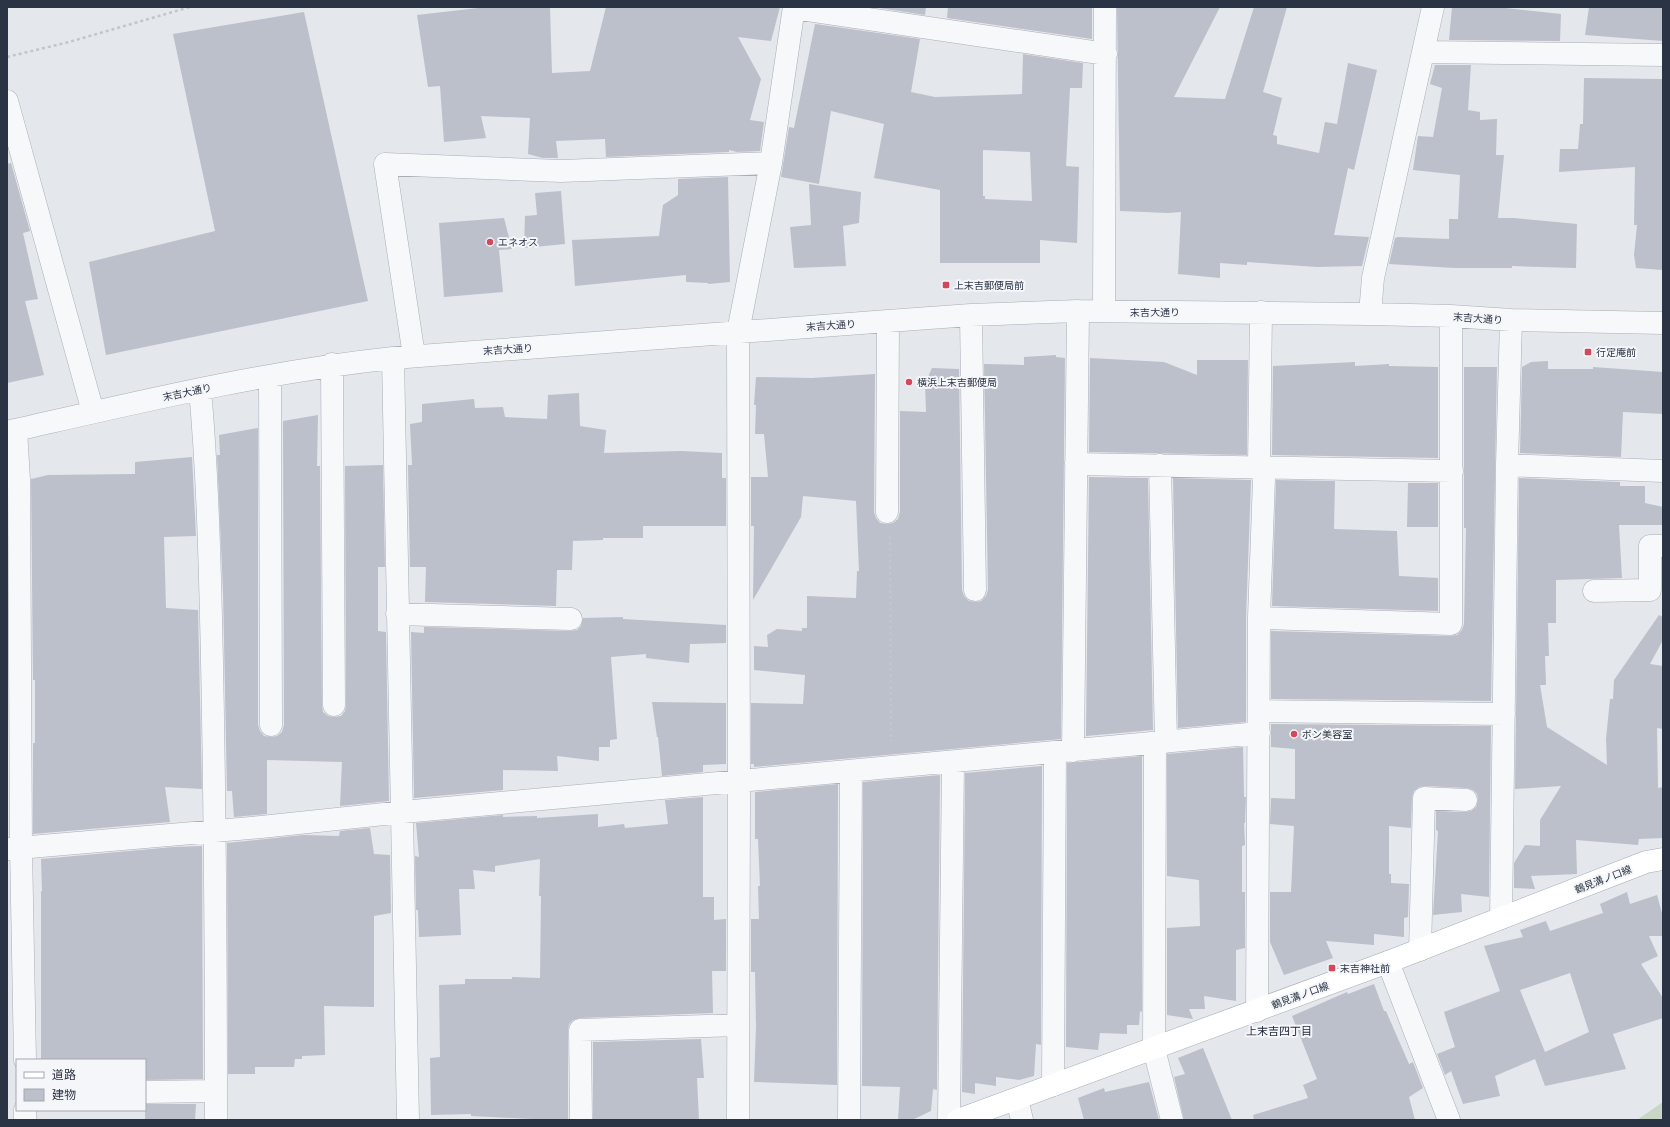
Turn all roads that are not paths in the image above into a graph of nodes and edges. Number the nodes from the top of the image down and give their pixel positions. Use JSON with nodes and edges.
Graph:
{"nodes":[{"id":1,"x":794,"y":7,"type":"edge"},
{"id":2,"x":1105,"y":7,"type":"edge"},
{"id":3,"x":1433,"y":7,"type":"edge"},
{"id":4,"x":1423,"y":52,"type":"junction"},
{"id":5,"x":1106,"y":54,"type":"junction"},
{"id":6,"x":1663,"y":55,"type":"edge"},
{"id":7,"x":7,"y":101,"type":"edge"},
{"id":8,"x":771,"y":163,"type":"junction"},
{"id":9,"x":1078,"y":311,"type":"junction"},
{"id":10,"x":1104,"y":311,"type":"junction"},
{"id":11,"x":1261,"y":312,"type":"junction"},
{"id":12,"x":1370,"y":314,"type":"junction"},
{"id":13,"x":971,"y":315,"type":"junction"},
{"id":14,"x":1451,"y":316,"type":"junction"},
{"id":15,"x":1511,"y":320,"type":"junction"},
{"id":16,"x":888,"y":321,"type":"junction"},
{"id":17,"x":1663,"y":323,"type":"edge"},
{"id":18,"x":738,"y":332,"type":"junction"},
{"id":19,"x":414,"y":356,"type":"junction"},
{"id":20,"x":393,"y":358,"type":"junction"},
{"id":21,"x":332,"y":364,"type":"junction"},
{"id":22,"x":270,"y":376,"type":"junction"},
{"id":23,"x":200,"y":389,"type":"junction"},
{"id":24,"x":92,"y":412,"type":"junction"},
{"id":25,"x":11,"y":431,"type":"edge"},
{"id":26,"x":1076,"y":464,"type":"junction"},
{"id":27,"x":1160,"y":465,"type":"junction"},
{"id":28,"x":1507,"y":465,"type":"junction"},
{"id":29,"x":1259,"y":466,"type":"junction"},
{"id":30,"x":1452,"y":471,"type":"junction"},
{"id":31,"x":1663,"y":471,"type":"edge"},
{"id":32,"x":887,"y":512,"type":"road end"},
{"id":33,"x":1663,"y":546,"type":"edge"},
{"id":34,"x":975,"y":590,"type":"dead end"},
{"id":35,"x":1594,"y":591,"type":"dead end"},
{"id":36,"x":397,"y":614,"type":"junction"},
{"id":37,"x":1259,"y":618,"type":"junction"},
{"id":38,"x":571,"y":619,"type":"dead end"},
{"id":39,"x":334,"y":705,"type":"dead end"},
{"id":40,"x":1259,"y":711,"type":"junction"},
{"id":41,"x":1504,"y":714,"type":"junction"},
{"id":42,"x":271,"y":725,"type":"dead end"},
{"id":43,"x":1259,"y":733,"type":"junction"},
{"id":44,"x":1160,"y":743,"type":"junction"},
{"id":45,"x":1064,"y":752,"type":"junction"},
{"id":46,"x":953,"y":762,"type":"junction"},
{"id":47,"x":851,"y":772,"type":"junction"},
{"id":48,"x":739,"y":782,"type":"junction"},
{"id":49,"x":1466,"y":800,"type":"dead end"},
{"id":50,"x":403,"y":812,"type":"junction"},
{"id":51,"x":216,"y":831,"type":"junction"},
{"id":52,"x":14,"y":848,"type":"edge"},
{"id":53,"x":1663,"y":859,"type":"edge"},
{"id":54,"x":1501,"y":918,"type":"junction"},
{"id":55,"x":1420,"y":950,"type":"junction"},
{"id":56,"x":1388,"y":962,"type":"junction"},
{"id":57,"x":1257,"y":1011,"type":"junction"},
{"id":58,"x":738,"y":1025,"type":"junction"},
{"id":59,"x":1154,"y":1049,"type":"junction"},
{"id":60,"x":25,"y":1059,"type":"edge"},
{"id":61,"x":1053,"y":1086,"type":"junction"},
{"id":62,"x":216,"y":1091,"type":"junction"},
{"id":63,"x":146,"y":1092,"type":"edge"},
{"id":64,"x":1017,"y":1099,"type":"junction"},
{"id":65,"x":216,"y":1120,"type":"edge"},
{"id":66,"x":408,"y":1120,"type":"edge"},
{"id":67,"x":581,"y":1120,"type":"edge"},
{"id":68,"x":738,"y":1120,"type":"edge"},
{"id":69,"x":849,"y":1120,"type":"edge"},
{"id":70,"x":949,"y":1120,"type":"edge"},
{"id":71,"x":958,"y":1120,"type":"edge"},
{"id":72,"x":1022,"y":1120,"type":"edge"},
{"id":73,"x":1172,"y":1120,"type":"edge"},
{"id":74,"x":1449,"y":1120,"type":"edge"}],
"edges":[{"from":1,"to":5,"type":"street"},
{"from":1,"to":8,"type":"street"},
{"from":2,"to":5,"type":"street"},
{"from":3,"to":4,"type":"street"},
{"from":4,"to":6,"type":"street"},
{"from":4,"to":12,"type":"street"},
{"from":5,"to":10,"type":"street"},
{"from":7,"to":24,"type":"street"},
{"from":8,"to":18,"type":"street"},
{"from":8,"to":19,"type":"street"},
{"from":9,"to":10,"type":"street","name":"末吉大通り"},
{"from":9,"to":13,"type":"street","name":"末吉大通り"},
{"from":9,"to":26,"type":"street"},
{"from":10,"to":11,"type":"street","name":"末吉大通り"},
{"from":11,"to":12,"type":"street","name":"末吉大通り"},
{"from":11,"to":29,"type":"street"},
{"from":12,"to":14,"type":"street","name":"末吉大通り"},
{"from":13,"to":16,"type":"street","name":"末吉大通り"},
{"from":13,"to":34,"type":"street"},
{"from":14,"to":15,"type":"street","name":"末吉大通り"},
{"from":14,"to":30,"type":"street"},
{"from":15,"to":17,"type":"street","name":"末吉大通り"},
{"from":15,"to":28,"type":"street"},
{"from":16,"to":18,"type":"street","name":"末吉大通り"},
{"from":16,"to":32,"type":"street"},
{"from":18,"to":19,"type":"street","name":"末吉大通り"},
{"from":18,"to":48,"type":"street"},
{"from":19,"to":20,"type":"street","name":"末吉大通り"},
{"from":20,"to":21,"type":"street","name":"末吉大通り"},
{"from":20,"to":36,"type":"street"},
{"from":21,"to":22,"type":"street","name":"末吉大通り"},
{"from":21,"to":39,"type":"street"},
{"from":22,"to":23,"type":"street","name":"末吉大通り"},
{"from":22,"to":42,"type":"street"},
{"from":23,"to":24,"type":"street","name":"末吉大通り"},
{"from":23,"to":51,"type":"street"},
{"from":24,"to":25,"type":"street","name":"末吉大通り"},
{"from":25,"to":52,"type":"street"},
{"from":26,"to":27,"type":"street"},
{"from":26,"to":45,"type":"street"},
{"from":27,"to":29,"type":"street"},
{"from":27,"to":44,"type":"street"},
{"from":28,"to":31,"type":"street"},
{"from":28,"to":41,"type":"street"},
{"from":29,"to":30,"type":"street"},
{"from":29,"to":37,"type":"street"},
{"from":30,"to":37,"type":"street"},
{"from":33,"to":35,"type":"street"},
{"from":36,"to":38,"type":"street"},
{"from":36,"to":50,"type":"street"},
{"from":37,"to":40,"type":"street"},
{"from":40,"to":41,"type":"street"},
{"from":40,"to":43,"type":"street"},
{"from":41,"to":54,"type":"street"},
{"from":43,"to":44,"type":"street"},
{"from":43,"to":57,"type":"street"},
{"from":44,"to":45,"type":"street"},
{"from":44,"to":59,"type":"street"},
{"from":45,"to":46,"type":"street"},
{"from":45,"to":61,"type":"street"},
{"from":46,"to":47,"type":"street"},
{"from":46,"to":70,"type":"street"},
{"from":47,"to":48,"type":"street"},
{"from":47,"to":69,"type":"street"},
{"from":48,"to":50,"type":"street"},
{"from":48,"to":58,"type":"street"},
{"from":49,"to":55,"type":"street"},
{"from":50,"to":51,"type":"street"},
{"from":50,"to":66,"type":"street"},
{"from":51,"to":52,"type":"street"},
{"from":51,"to":62,"type":"street"},
{"from":52,"to":60,"type":"street"},
{"from":53,"to":54,"type":"main road","name":"鶴見溝ノ口線"},
{"from":54,"to":55,"type":"main road","name":"鶴見溝ノ口線"},
{"from":55,"to":56,"type":"main road","name":"鶴見溝ノ口線"},
{"from":56,"to":57,"type":"main road","name":"鶴見溝ノ口線"},
{"from":56,"to":74,"type":"street"},
{"from":57,"to":59,"type":"main road","name":"鶴見溝ノ口線"},
{"from":58,"to":67,"type":"street"},
{"from":58,"to":68,"type":"street"},
{"from":59,"to":61,"type":"main road","name":"鶴見溝ノ口線"},
{"from":59,"to":73,"type":"street"},
{"from":61,"to":64,"type":"main road","name":"鶴見溝ノ口線"},
{"from":62,"to":63,"type":"street"},
{"from":62,"to":65,"type":"street"},
{"from":64,"to":71,"type":"main road","name":"鶴見溝ノ口線"},
{"from":64,"to":72,"type":"street"}]}
